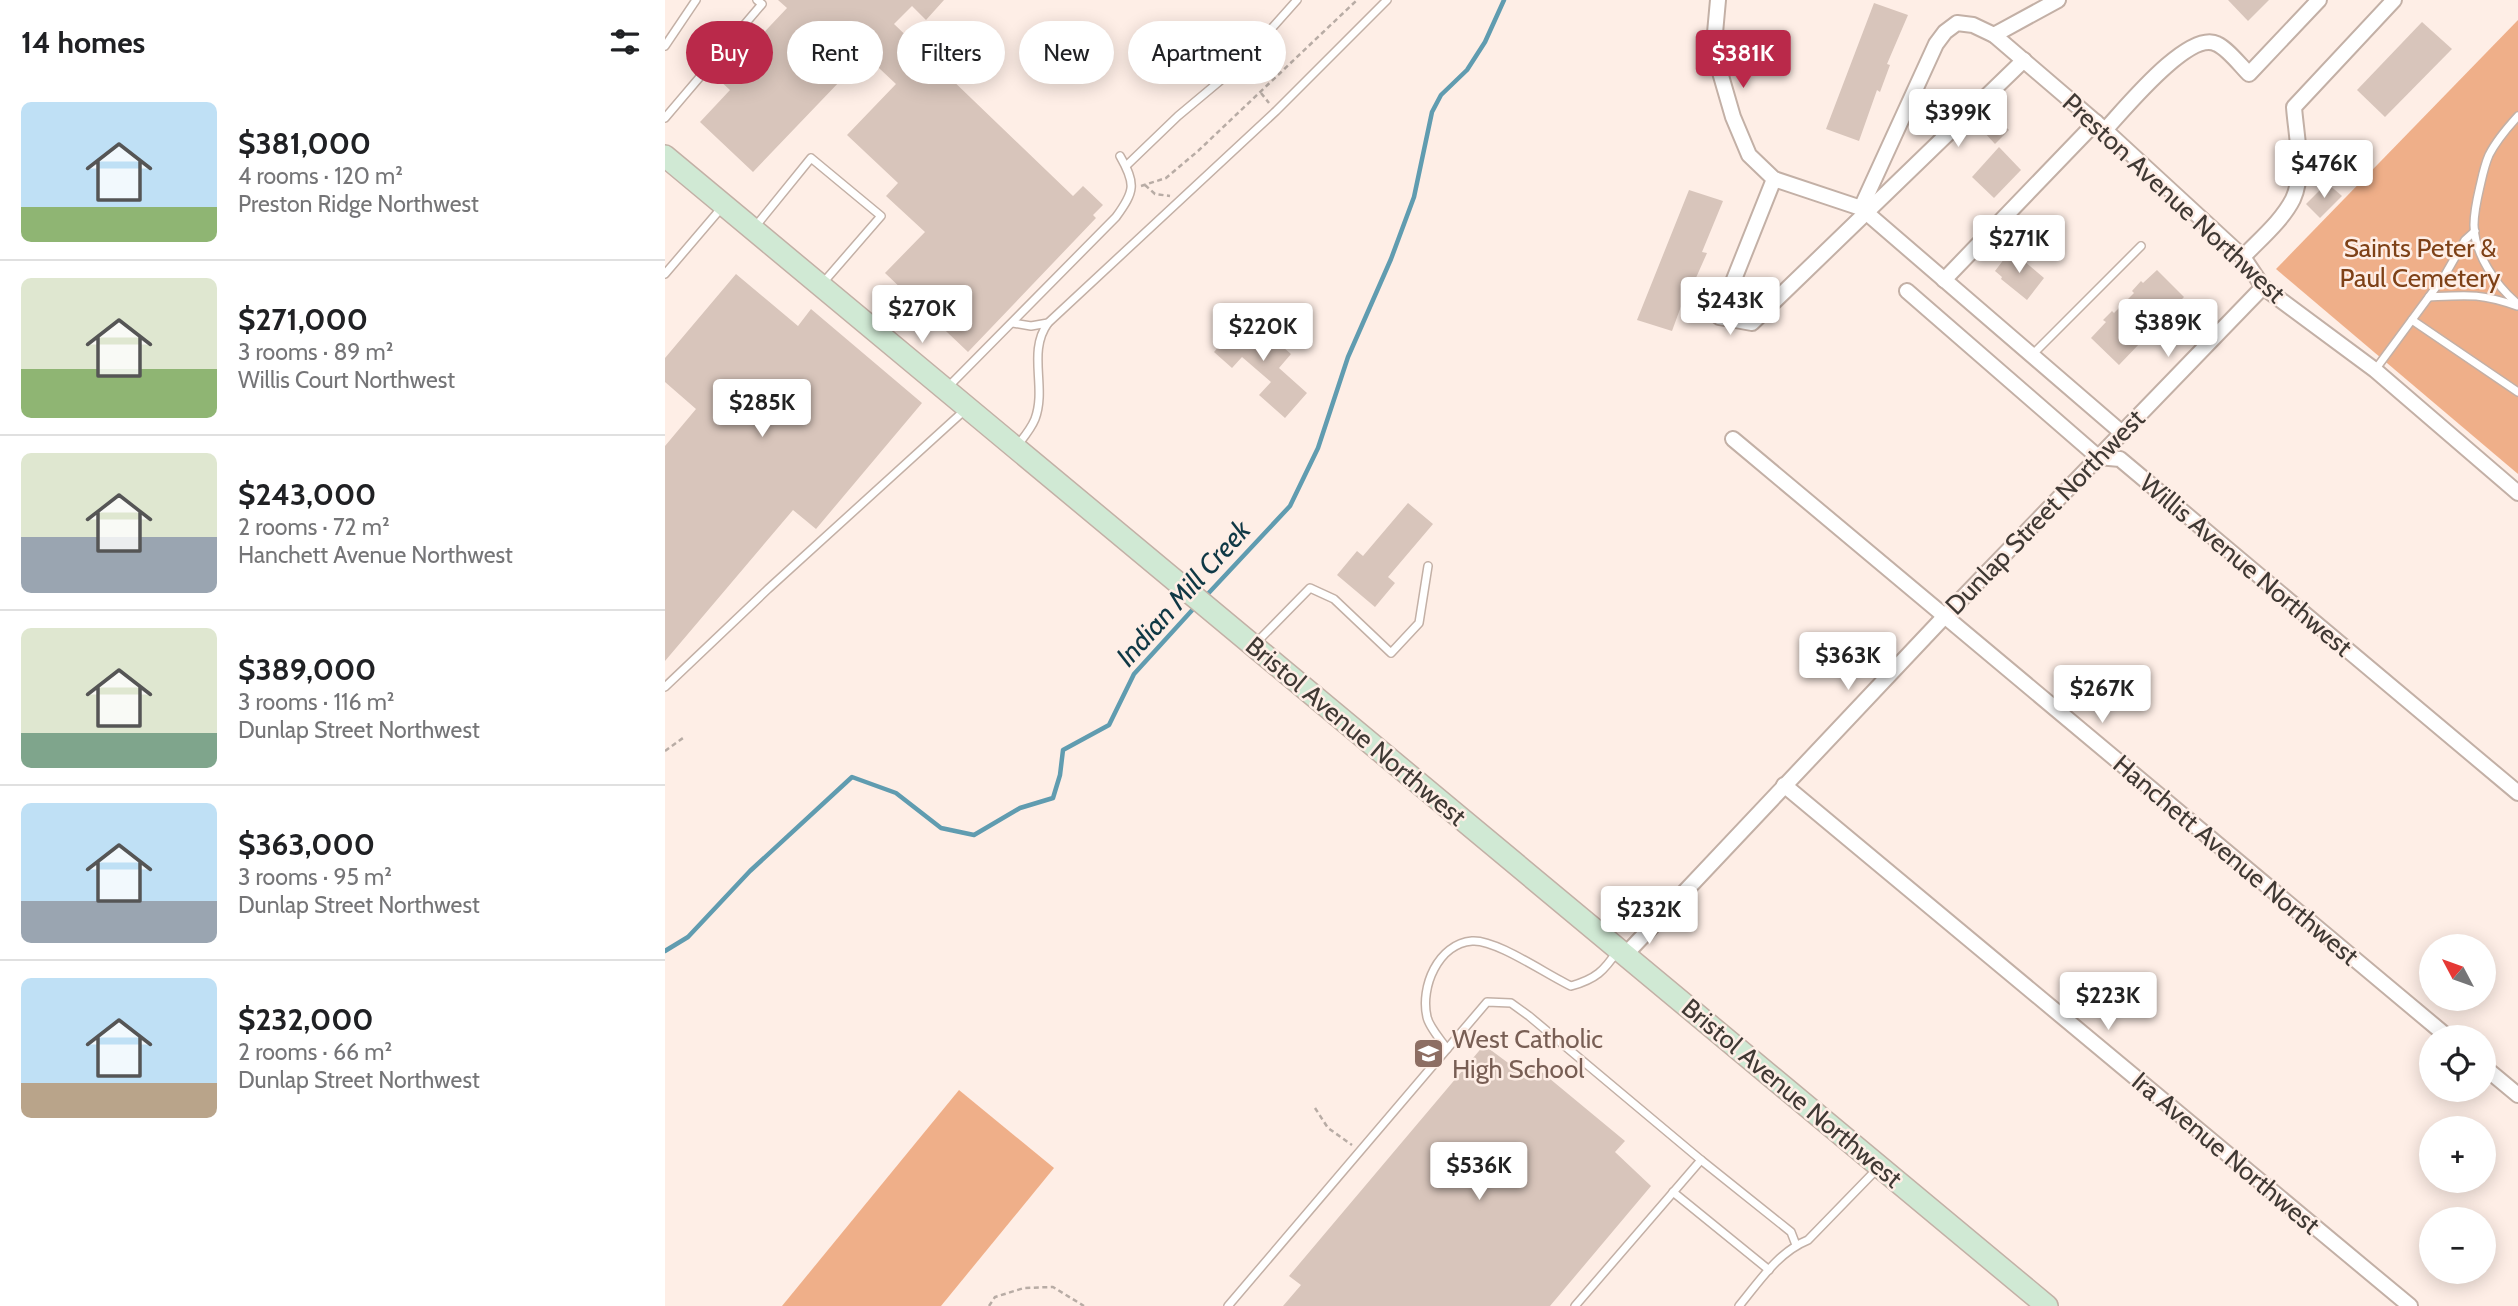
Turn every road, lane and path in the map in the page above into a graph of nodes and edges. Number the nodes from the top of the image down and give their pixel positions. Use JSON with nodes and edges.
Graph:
{"nodes":[{"id":1,"x":697,"y":0,"type":"edge"},
{"id":2,"x":757,"y":0,"type":"edge"},
{"id":3,"x":1297,"y":0,"type":"edge"},
{"id":4,"x":1357,"y":0,"type":"edge"},
{"id":5,"x":1387,"y":0,"type":"edge"},
{"id":6,"x":1718,"y":0,"type":"edge"},
{"id":7,"x":2058,"y":0,"type":"edge"},
{"id":8,"x":2319,"y":0,"type":"edge"},
{"id":9,"x":2394,"y":0,"type":"edge"},
{"id":10,"x":1994,"y":34,"type":"junction"},
{"id":11,"x":665,"y":46,"type":"edge"},
{"id":12,"x":2024,"y":60,"type":"junction"},
{"id":13,"x":2518,"y":116,"type":"edge"},
{"id":14,"x":665,"y":118,"type":"edge"},
{"id":15,"x":2101,"y":126,"type":"junction"},
{"id":16,"x":665,"y":156,"type":"edge"},
{"id":17,"x":1120,"y":156,"type":"dead end"},
{"id":18,"x":1126,"y":166,"type":"junction"},
{"id":19,"x":1774,"y":179,"type":"junction"},
{"id":20,"x":1145,"y":185,"type":"junction"},
{"id":21,"x":1132,"y":189,"type":"junction"},
{"id":22,"x":1185,"y":195,"type":"junction"},
{"id":23,"x":723,"y":206,"type":"junction"},
{"id":24,"x":1864,"y":211,"type":"junction"},
{"id":25,"x":753,"y":230,"type":"junction"},
{"id":26,"x":2475,"y":231,"type":"junction"},
{"id":27,"x":2141,"y":246,"type":"dead end"},
{"id":28,"x":2243,"y":257,"type":"junction"},
{"id":29,"x":665,"y":274,"type":"edge"},
{"id":30,"x":1944,"y":280,"type":"junction"},
{"id":31,"x":820,"y":286,"type":"junction"},
{"id":32,"x":2263,"y":286,"type":"junction"},
{"id":33,"x":1907,"y":291,"type":"dead end"},
{"id":34,"x":2428,"y":297,"type":"junction"},
{"id":35,"x":2518,"y":305,"type":"edge"},
{"id":36,"x":2412,"y":320,"type":"junction"},
{"id":37,"x":1013,"y":323,"type":"junction"},
{"id":38,"x":1048,"y":323,"type":"junction"},
{"id":39,"x":2032,"y":356,"type":"junction"},
{"id":40,"x":2375,"y":370,"type":"junction"},
{"id":41,"x":945,"y":390,"type":"junction"},
{"id":42,"x":2518,"y":392,"type":"edge"},
{"id":43,"x":966,"y":408,"type":"junction"},
{"id":44,"x":2121,"y":432,"type":"junction"},
{"id":45,"x":1733,"y":439,"type":"dead end"},
{"id":46,"x":1014,"y":448,"type":"junction"},
{"id":47,"x":2098,"y":457,"type":"junction"},
{"id":48,"x":2518,"y":493,"type":"edge"},
{"id":49,"x":1428,"y":566,"type":"dead end"},
{"id":50,"x":1944,"y":617,"type":"junction"},
{"id":51,"x":1253,"y":646,"type":"junction"},
{"id":52,"x":665,"y":687,"type":"edge"},
{"id":53,"x":683,"y":738,"type":"dead end"},
{"id":54,"x":665,"y":751,"type":"edge"},
{"id":55,"x":1784,"y":785,"type":"junction"},
{"id":56,"x":2518,"y":793,"type":"edge"},
{"id":57,"x":1623,"y":952,"type":"junction"},
{"id":58,"x":2433,"y":1025,"type":"edge"},
{"id":59,"x":1447,"y":1049,"type":"junction"},
{"id":60,"x":2496,"y":1077,"type":"edge"},
{"id":61,"x":2518,"y":1095,"type":"edge"},
{"id":62,"x":1315,"y":1108,"type":"dead end"},
{"id":63,"x":1360,"y":1150,"type":"junction"},
{"id":64,"x":1701,"y":1160,"type":"junction"},
{"id":65,"x":1880,"y":1166,"type":"junction"},
{"id":66,"x":1673,"y":1192,"type":"junction"},
{"id":67,"x":1796,"y":1245,"type":"junction"},
{"id":68,"x":1769,"y":1270,"type":"junction"},
{"id":69,"x":989,"y":1306,"type":"edge"},
{"id":70,"x":1084,"y":1306,"type":"edge"},
{"id":71,"x":1228,"y":1306,"type":"edge"},
{"id":72,"x":1575,"y":1306,"type":"edge"},
{"id":73,"x":1739,"y":1306,"type":"edge"},
{"id":74,"x":2047,"y":1306,"type":"edge"},
{"id":75,"x":2410,"y":1306,"type":"edge"}],
"edges":[{"from":1,"to":11,"type":"lane"},
{"from":2,"to":14,"type":"lane"},
{"from":3,"to":18,"type":"lane"},
{"from":4,"to":20,"type":"path"},
{"from":5,"to":22,"type":"lane"},
{"from":6,"to":19,"type":"street"},
{"from":7,"to":10,"type":"street"},
{"from":8,"to":15,"type":"street"},
{"from":9,"to":28,"type":"street"},
{"from":10,"to":12,"type":"street","name":"Preston Avenue Northwest"},
{"from":10,"to":24,"type":"street"},
{"from":12,"to":15,"type":"street","name":"Preston Avenue Northwest"},
{"from":12,"to":24,"type":"street"},
{"from":13,"to":26,"type":"lane"},
{"from":15,"to":28,"type":"street","name":"Preston Avenue Northwest"},
{"from":15,"to":30,"type":"street"},
{"from":16,"to":23,"type":"street","name":"Bristol Avenue Northwest"},
{"from":17,"to":18,"type":"lane"},
{"from":18,"to":21,"type":"lane"},
{"from":19,"to":24,"type":"street"},
{"from":19,"to":24,"type":"street"},
{"from":20,"to":21,"type":"path"},
{"from":20,"to":22,"type":"path"},
{"from":21,"to":37,"type":"lane"},
{"from":22,"to":38,"type":"lane"},
{"from":23,"to":25,"type":"street","name":"Bristol Avenue Northwest"},
{"from":23,"to":29,"type":"lane"},
{"from":24,"to":30,"type":"street"},
{"from":25,"to":31,"type":"street","name":"Bristol Avenue Northwest"},
{"from":25,"to":31,"type":"lane"},
{"from":26,"to":34,"type":"lane"},
{"from":26,"to":35,"type":"lane"},
{"from":27,"to":39,"type":"lane"},
{"from":28,"to":32,"type":"street","name":"Preston Avenue Northwest"},
{"from":30,"to":39,"type":"street"},
{"from":31,"to":41,"type":"street","name":"Bristol Avenue Northwest"},
{"from":32,"to":40,"type":"street","name":"Preston Avenue Northwest"},
{"from":32,"to":44,"type":"street","name":"Dunlap Street Northwest"},
{"from":33,"to":47,"type":"street","name":"Willis Avenue Northwest"},
{"from":34,"to":35,"type":"lane"},
{"from":34,"to":36,"type":"lane"},
{"from":36,"to":40,"type":"lane"},
{"from":36,"to":42,"type":"lane"},
{"from":37,"to":38,"type":"lane"},
{"from":37,"to":41,"type":"lane"},
{"from":38,"to":46,"type":"lane"},
{"from":39,"to":44,"type":"street"},
{"from":40,"to":48,"type":"street","name":"Preston Avenue Northwest"},
{"from":41,"to":43,"type":"street","name":"Bristol Avenue Northwest"},
{"from":43,"to":46,"type":"street","name":"Bristol Avenue Northwest"},
{"from":43,"to":52,"type":"lane"},
{"from":44,"to":47,"type":"street","name":"Dunlap Street Northwest"},
{"from":45,"to":50,"type":"street","name":"Hanchett Avenue Northwest"},
{"from":46,"to":51,"type":"street","name":"Bristol Avenue Northwest"},
{"from":47,"to":50,"type":"street","name":"Dunlap Street Northwest"},
{"from":47,"to":56,"type":"street","name":"Willis Avenue Northwest"},
{"from":49,"to":51,"type":"lane"},
{"from":50,"to":55,"type":"street","name":"Dunlap Street Northwest"},
{"from":50,"to":58,"type":"street","name":"Hanchett Avenue Northwest"},
{"from":51,"to":57,"type":"street","name":"Bristol Avenue Northwest"},
{"from":53,"to":54,"type":"path"},
{"from":55,"to":57,"type":"street","name":"Dunlap Street Northwest"},
{"from":55,"to":75,"type":"street","name":"Ira Avenue Northwest"},
{"from":57,"to":59,"type":"lane"},
{"from":57,"to":65,"type":"street","name":"Bristol Avenue Northwest"},
{"from":59,"to":63,"type":"lane"},
{"from":59,"to":64,"type":"lane"},
{"from":60,"to":61,"type":"street"},
{"from":62,"to":63,"type":"path"},
{"from":63,"to":71,"type":"lane"},
{"from":64,"to":66,"type":"lane"},
{"from":64,"to":67,"type":"lane"},
{"from":65,"to":67,"type":"lane"},
{"from":65,"to":74,"type":"street","name":"Bristol Avenue Northwest"},
{"from":66,"to":68,"type":"lane"},
{"from":66,"to":72,"type":"lane"},
{"from":67,"to":68,"type":"lane"},
{"from":68,"to":73,"type":"lane"},
{"from":69,"to":70,"type":"path"}]}
